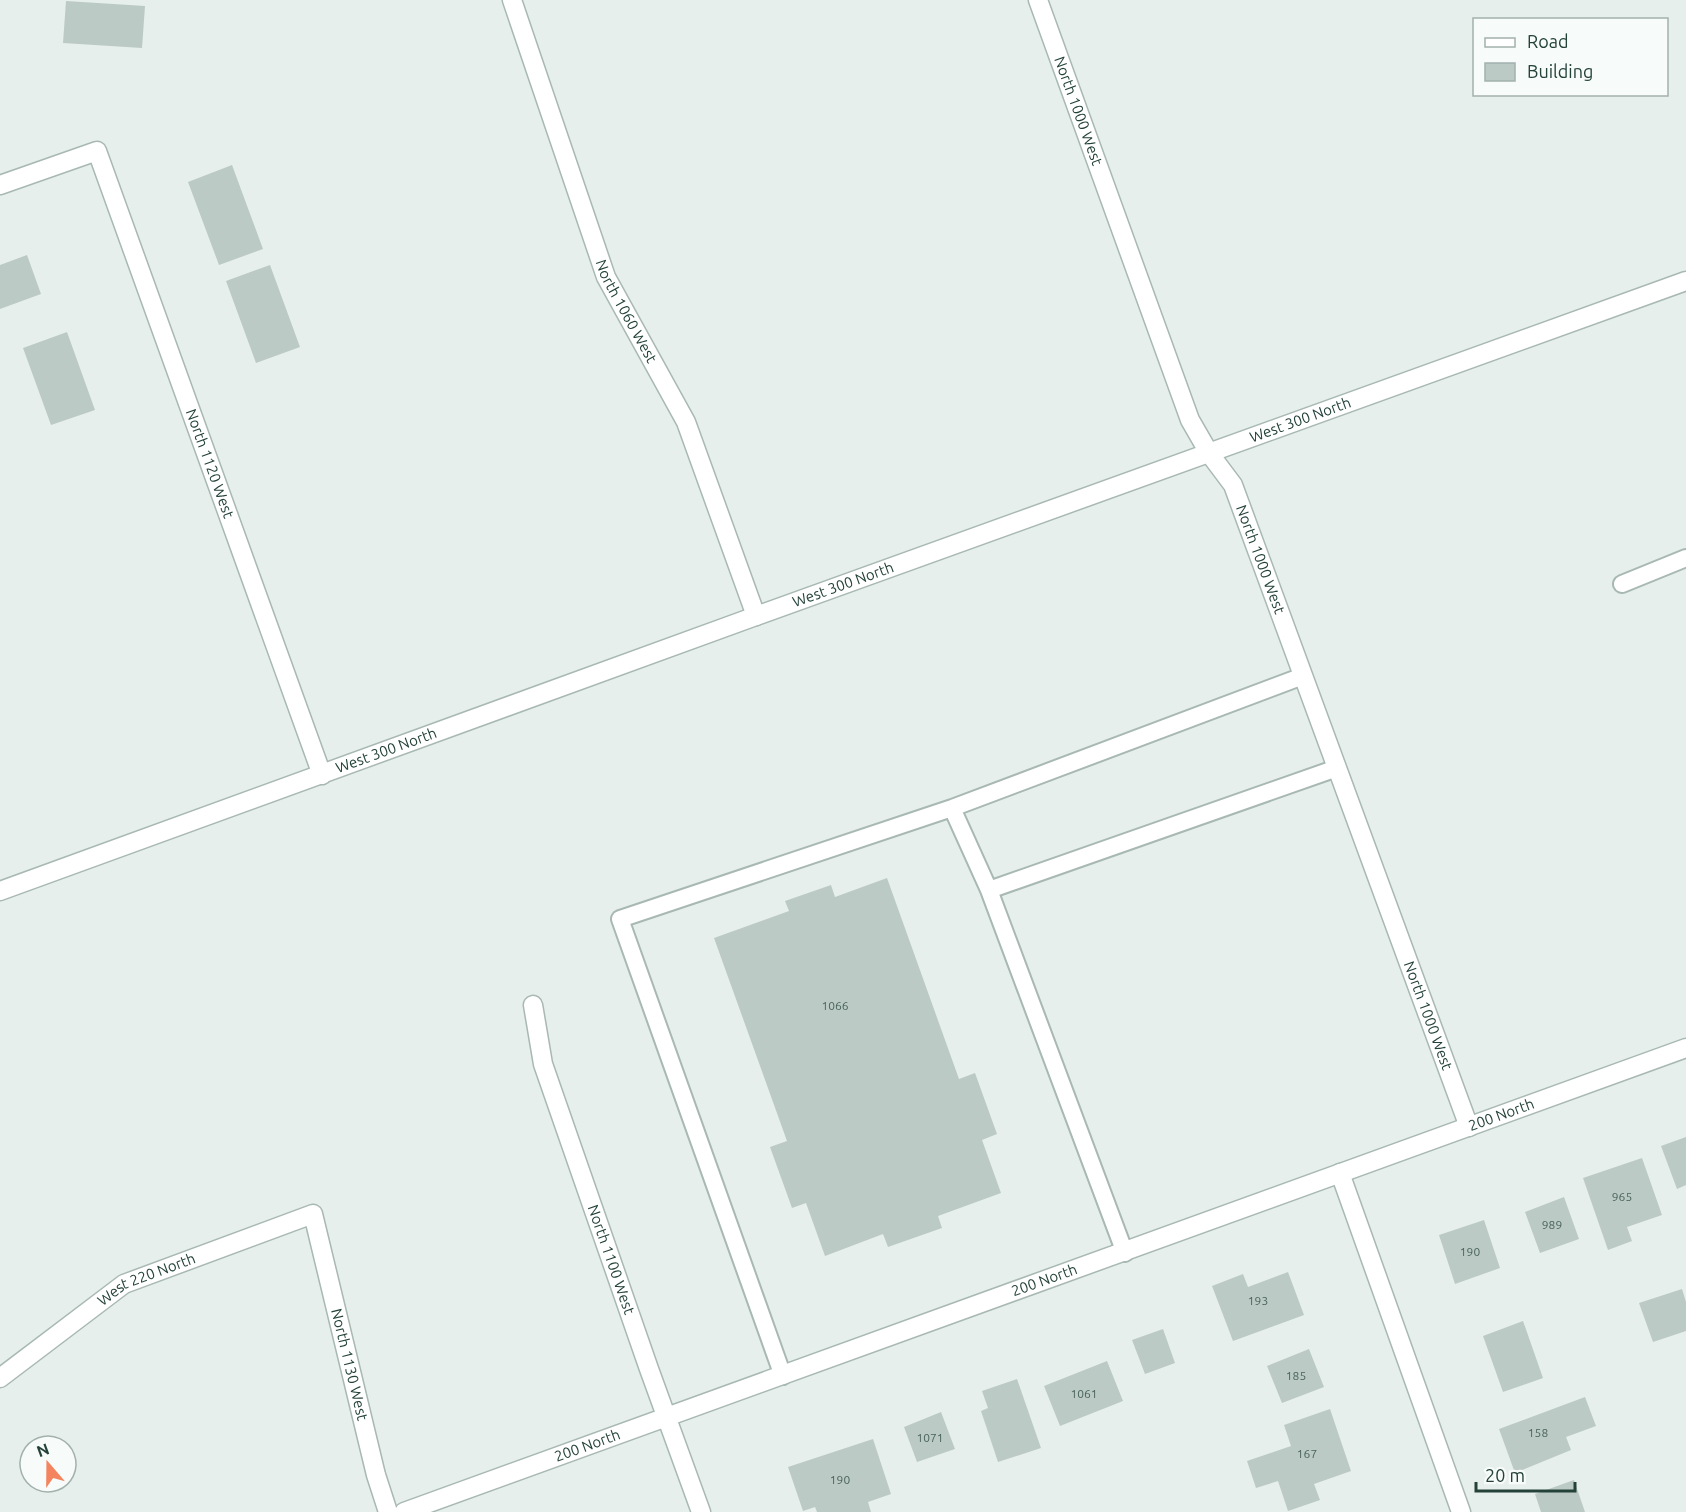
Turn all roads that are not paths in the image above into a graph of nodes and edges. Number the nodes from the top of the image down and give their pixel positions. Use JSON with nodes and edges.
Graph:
{"nodes":[{"id":1,"x":512,"y":0,"type":"edge"},
{"id":2,"x":1038,"y":0,"type":"edge"},
{"id":3,"x":0,"y":185,"type":"edge"},
{"id":4,"x":1686,"y":281,"type":"edge"},
{"id":5,"x":1209,"y":453,"type":"junction"},
{"id":6,"x":1686,"y":558,"type":"edge"},
{"id":7,"x":1622,"y":584,"type":"dead end"},
{"id":8,"x":756,"y":616,"type":"junction"},
{"id":9,"x":1303,"y":676,"type":"junction"},
{"id":10,"x":1337,"y":768,"type":"junction"},
{"id":11,"x":322,"y":775,"type":"junction"},
{"id":12,"x":952,"y":808,"type":"junction"},
{"id":13,"x":988,"y":890,"type":"junction"},
{"id":14,"x":0,"y":891,"type":"edge"},
{"id":15,"x":533,"y":1005,"type":"dead end"},
{"id":16,"x":1686,"y":1048,"type":"edge"},
{"id":17,"x":1468,"y":1127,"type":"junction"},
{"id":18,"x":1340,"y":1173,"type":"junction"},
{"id":19,"x":313,"y":1214,"type":"joint"},
{"id":20,"x":1125,"y":1252,"type":"junction"},
{"id":21,"x":783,"y":1376,"type":"junction"},
{"id":22,"x":0,"y":1378,"type":"edge"},
{"id":23,"x":667,"y":1417,"type":"junction"},
{"id":24,"x":388,"y":1512,"type":"edge"},
{"id":25,"x":404,"y":1512,"type":"edge"},
{"id":26,"x":701,"y":1512,"type":"edge"},
{"id":27,"x":1461,"y":1512,"type":"edge"}],
"edges":[{"from":1,"to":8,"type":"street","name":"North 1060 West"},
{"from":2,"to":5,"type":"street","name":"North 1000 West"},
{"from":3,"to":11,"type":"street","name":"North 1120 West"},
{"from":4,"to":5,"type":"street","name":"West 300 North"},
{"from":5,"to":8,"type":"street","name":"West 300 North"},
{"from":5,"to":9,"type":"street","name":"North 1000 West"},
{"from":6,"to":7,"type":"lane"},
{"from":8,"to":11,"type":"street","name":"West 300 North"},
{"from":9,"to":10,"type":"street","name":"North 1000 West"},
{"from":9,"to":12,"type":"lane"},
{"from":10,"to":13,"type":"lane"},
{"from":10,"to":17,"type":"street","name":"North 1000 West"},
{"from":11,"to":14,"type":"street","name":"West 300 North"},
{"from":12,"to":13,"type":"lane"},
{"from":12,"to":21,"type":"lane"},
{"from":13,"to":20,"type":"lane"},
{"from":15,"to":23,"type":"street","name":"North 1100 West"},
{"from":16,"to":17,"type":"street","name":"200 North"},
{"from":17,"to":18,"type":"street","name":"200 North"},
{"from":18,"to":20,"type":"street","name":"200 North"},
{"from":18,"to":27,"type":"street"},
{"from":19,"to":22,"type":"street","name":"West 220 North"},
{"from":19,"to":24,"type":"street","name":"North 1130 West"},
{"from":20,"to":21,"type":"street","name":"200 North"},
{"from":21,"to":23,"type":"street","name":"200 North"},
{"from":23,"to":25,"type":"street","name":"200 North"},
{"from":23,"to":26,"type":"street","name":"North 1100 West"}]}
